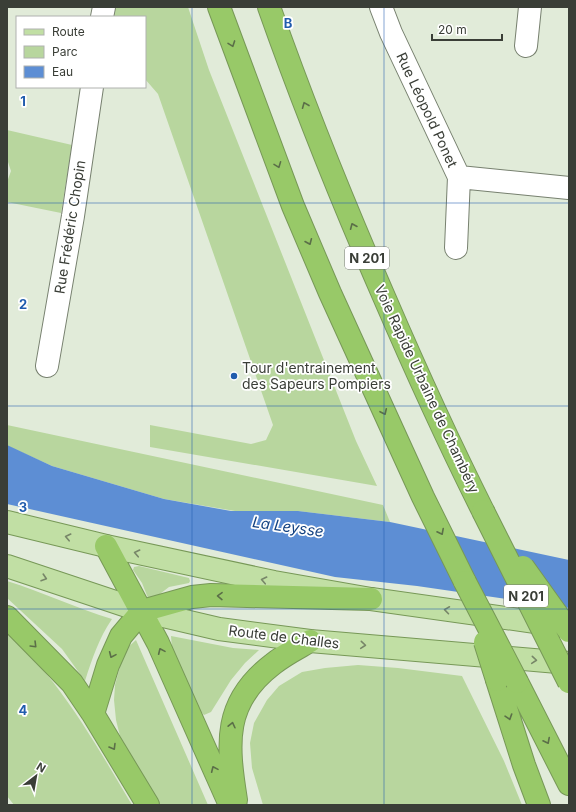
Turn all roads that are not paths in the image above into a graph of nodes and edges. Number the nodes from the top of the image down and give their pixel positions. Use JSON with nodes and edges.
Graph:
{"nodes":[{"id":1,"x":219,"y":7,"type":"edge"},
{"id":2,"x":269,"y":7,"type":"edge"},
{"id":3,"x":381,"y":7,"type":"edge"},
{"id":4,"x":530,"y":7,"type":"edge"},
{"id":5,"x":526,"y":46,"type":"dead end"},
{"id":6,"x":92,"y":88,"type":"edge"},
{"id":7,"x":459,"y":177,"type":"junction"},
{"id":8,"x":569,"y":188,"type":"edge"},
{"id":9,"x":456,"y":248,"type":"dead end"},
{"id":10,"x":47,"y":366,"type":"dead end"},
{"id":11,"x":481,"y":507,"type":"junction"},
{"id":12,"x":7,"y":522,"type":"edge"},
{"id":13,"x":106,"y":546,"type":"junction"},
{"id":14,"x":7,"y":566,"type":"edge"},
{"id":15,"x":371,"y":599,"type":"junction"},
{"id":16,"x":142,"y":611,"type":"junction"},
{"id":17,"x":7,"y":617,"type":"edge"},
{"id":18,"x":569,"y":627,"type":"edge"},
{"id":19,"x":569,"y":631,"type":"edge"},
{"id":20,"x":310,"y":641,"type":"junction"},
{"id":21,"x":569,"y":663,"type":"edge"},
{"id":22,"x":507,"y":681,"type":"junction"},
{"id":23,"x":569,"y":682,"type":"edge"},
{"id":24,"x":93,"y":714,"type":"junction"},
{"id":25,"x":569,"y":784,"type":"edge"},
{"id":26,"x":148,"y":805,"type":"edge"},
{"id":27,"x":230,"y":805,"type":"edge"},
{"id":28,"x":237,"y":805,"type":"edge"},
{"id":29,"x":539,"y":805,"type":"edge"}],
"edges":[{"from":1,"to":22,"type":"highway","one_way":true,"bridge":true},
{"from":11,"to":2,"type":"highway","name":"Voie Rapide Urbaine de Chambéry","number":"N 201","one_way":true},
{"from":3,"to":7,"type":"street","name":"Rue Léopold Ponet"},
{"from":4,"to":5,"type":"street"},
{"from":6,"to":10,"type":"street","name":"Rue Frédéric Chopin"},
{"from":7,"to":8,"type":"street","name":"Rue Léopold Ponet"},
{"from":7,"to":9,"type":"street"},
{"from":11,"to":19,"type":"highway","bridge":true},
{"from":11,"to":23,"type":"highway","number":"N 201","bridge":true},
{"from":13,"to":12,"type":"main road","one_way":true},
{"from":15,"to":13,"type":"main road","one_way":true},
{"from":13,"to":16,"type":"highway"},
{"from":14,"to":16,"type":"main road","name":"Route de Challes","one_way":true},
{"from":15,"to":16,"type":"highway","one_way":true},
{"from":18,"to":15,"type":"main road","one_way":true},
{"from":16,"to":20,"type":"main road","name":"Route de Challes"},
{"from":16,"to":24,"type":"highway","one_way":true},
{"from":27,"to":16,"type":"highway","one_way":true},
{"from":17,"to":24,"type":"highway","one_way":true},
{"from":20,"to":21,"type":"main road","name":"Route de Challes","one_way":true},
{"from":28,"to":20,"type":"highway","one_way":true},
{"from":22,"to":25,"type":"highway","one_way":true},
{"from":22,"to":29,"type":"highway","one_way":true},
{"from":24,"to":26,"type":"highway","one_way":true}]}
